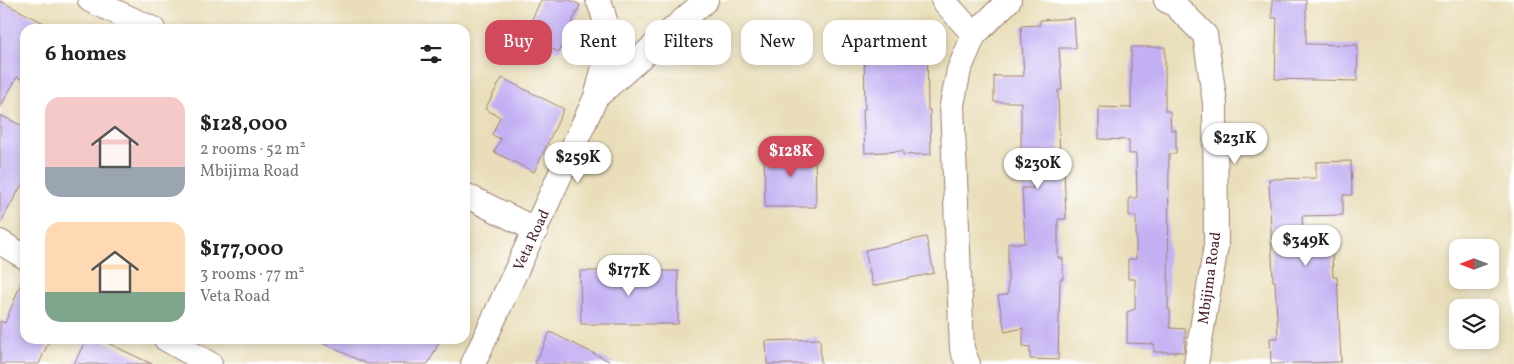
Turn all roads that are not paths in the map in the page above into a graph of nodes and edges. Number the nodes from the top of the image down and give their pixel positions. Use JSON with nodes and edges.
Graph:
{"nodes":[{"id":1,"x":90,"y":0,"type":"edge"},
{"id":2,"x":598,"y":0,"type":"edge"},
{"id":3,"x":706,"y":0,"type":"edge"},
{"id":4,"x":943,"y":0,"type":"edge"},
{"id":5,"x":1009,"y":0,"type":"edge"},
{"id":6,"x":1166,"y":0,"type":"edge"},
{"id":7,"x":142,"y":24,"type":"edge"},
{"id":8,"x":974,"y":35,"type":"junction"},
{"id":9,"x":596,"y":97,"type":"junction"},
{"id":10,"x":470,"y":197,"type":"edge"},
{"id":11,"x":536,"y":230,"type":"junction"},
{"id":12,"x":0,"y":242,"type":"edge"},
{"id":13,"x":20,"y":254,"type":"edge"},
{"id":14,"x":175,"y":344,"type":"edge"},
{"id":15,"x":210,"y":364,"type":"edge"},
{"id":16,"x":473,"y":364,"type":"edge"},
{"id":17,"x":968,"y":364,"type":"edge"},
{"id":18,"x":1196,"y":364,"type":"edge"}],
"edges":[{"from":1,"to":7,"type":"street"},
{"from":2,"to":9,"type":"street","name":"Veta Road"},
{"from":3,"to":9,"type":"street"},
{"from":4,"to":8,"type":"street"},
{"from":5,"to":8,"type":"street"},
{"from":6,"to":18,"type":"street","name":"Mbijima Road"},
{"from":8,"to":17,"type":"street"},
{"from":9,"to":11,"type":"street","name":"Veta Road"},
{"from":10,"to":11,"type":"street"},
{"from":11,"to":16,"type":"street","name":"Veta Road"},
{"from":12,"to":13,"type":"street"},
{"from":14,"to":15,"type":"street"}]}
